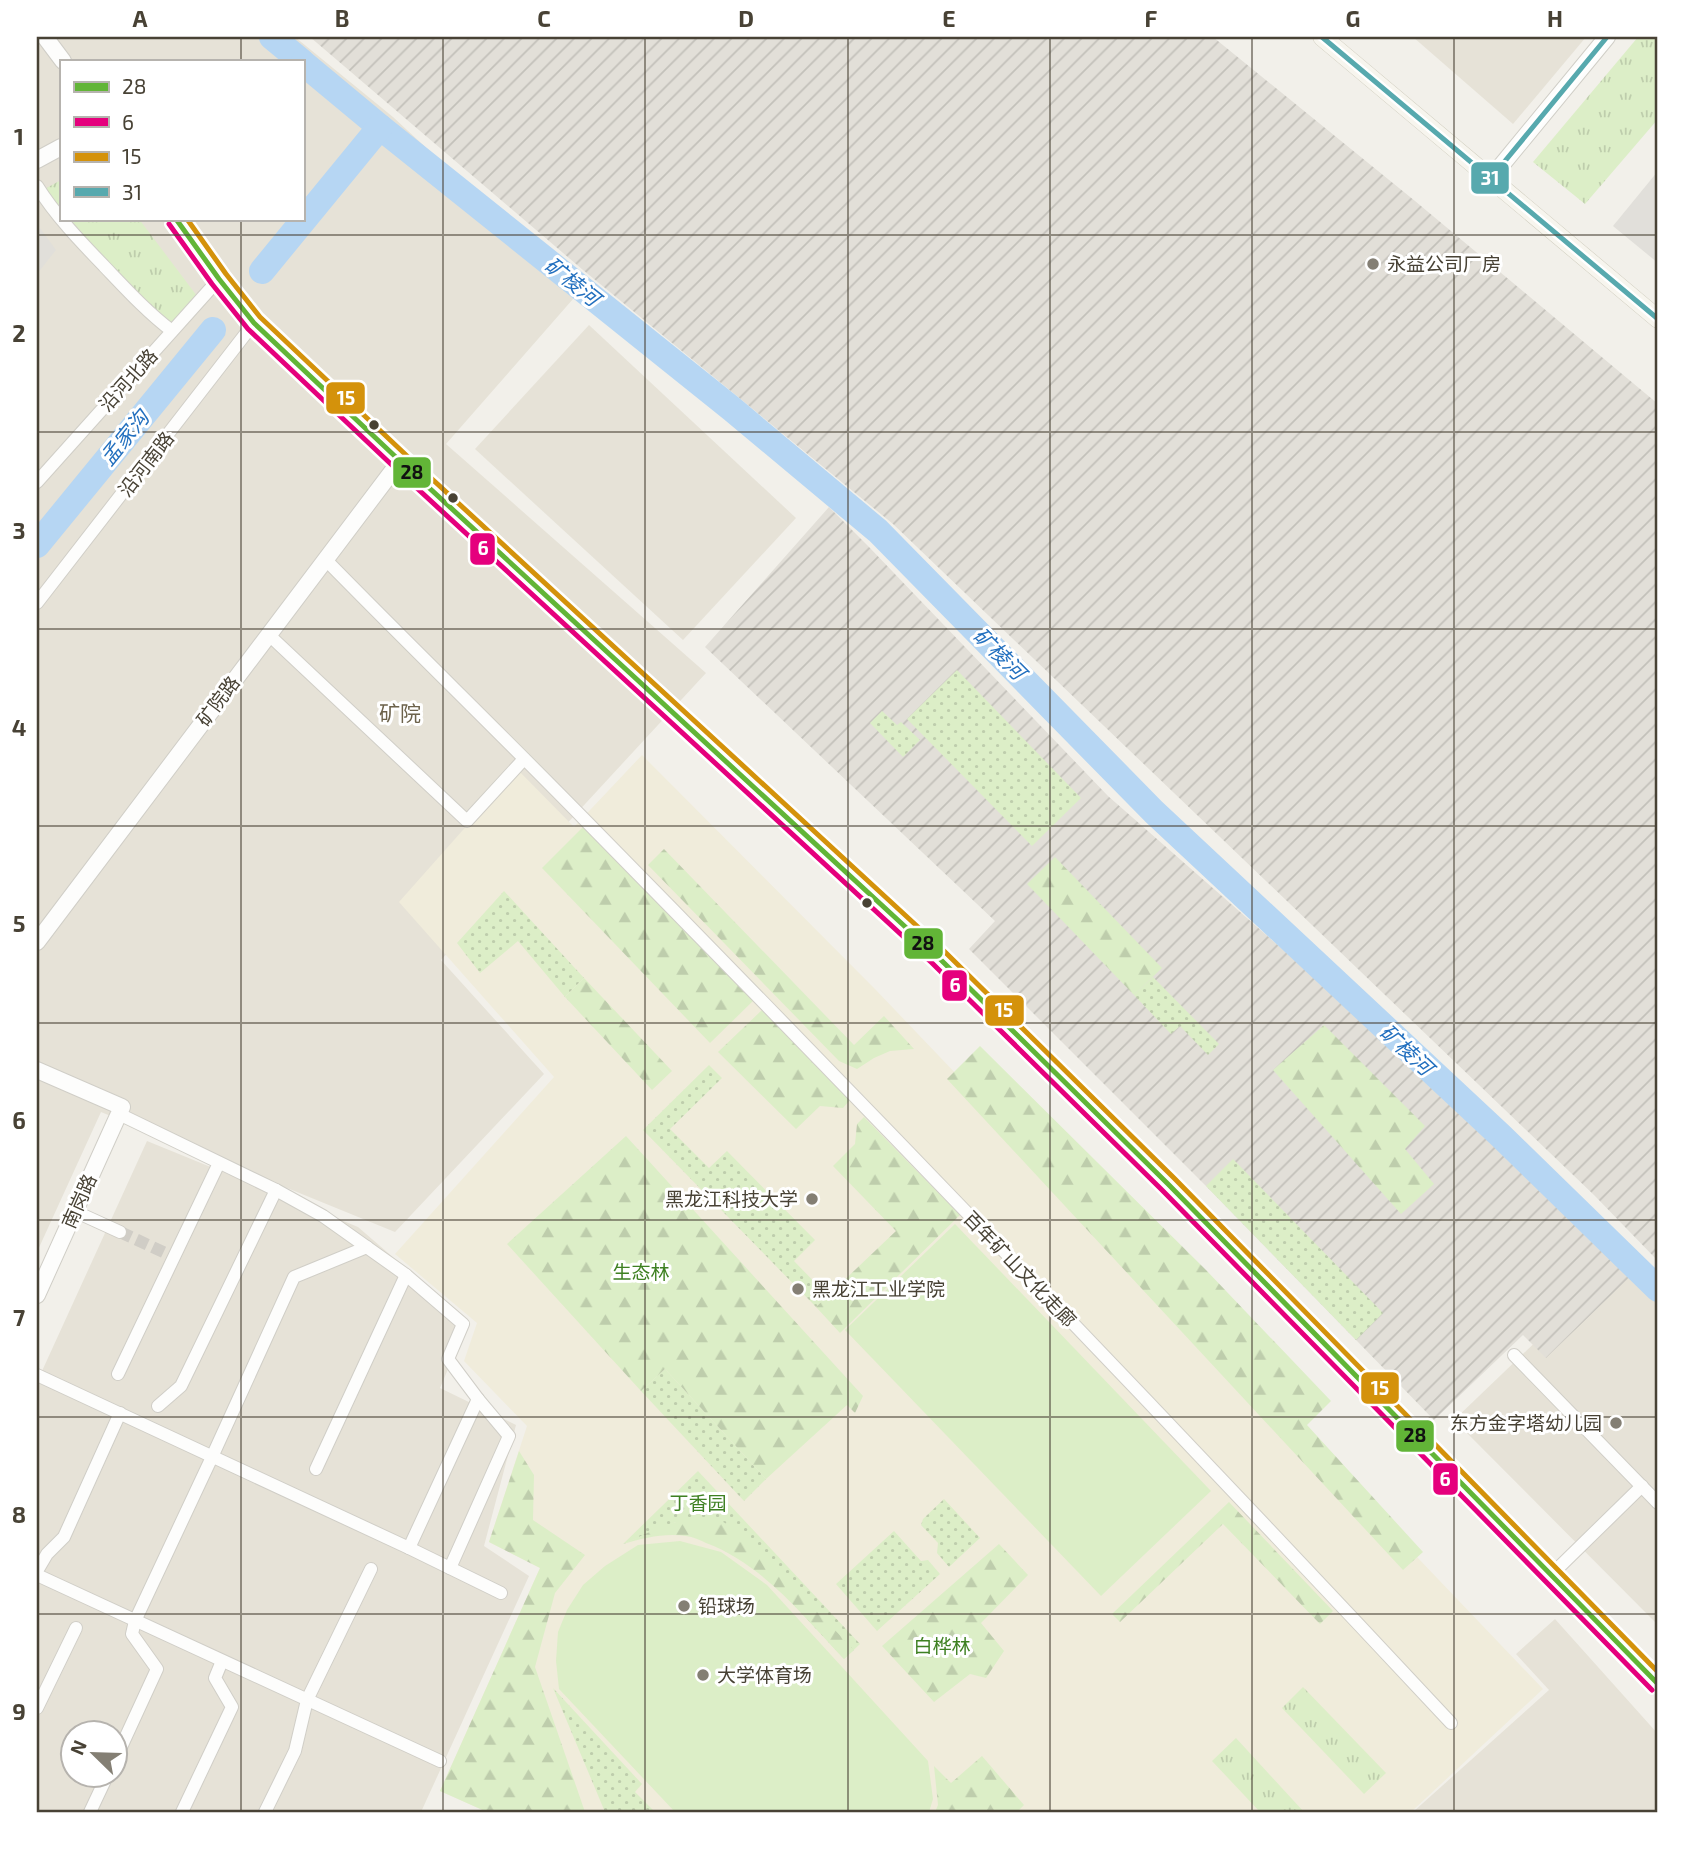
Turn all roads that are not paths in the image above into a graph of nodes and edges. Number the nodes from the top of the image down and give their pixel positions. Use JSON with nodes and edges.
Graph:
{"nodes":[{"id":1,"x":45,"y":37,"type":"edge"},
{"id":2,"x":1322,"y":37,"type":"edge"},
{"id":3,"x":1607,"y":37,"type":"edge"},
{"id":4,"x":62,"y":60,"type":"edge"},
{"id":5,"x":60,"y":148,"type":"edge"},
{"id":6,"x":37,"y":160,"type":"edge"},
{"id":7,"x":1491,"y":178,"type":"junction"},
{"id":8,"x":37,"y":186,"type":"edge"},
{"id":9,"x":60,"y":217,"type":"edge"},
{"id":10,"x":62,"y":220,"type":"edge"},
{"id":11,"x":177,"y":220,"type":"edge"},
{"id":12,"x":219,"y":279,"type":"junction"},
{"id":13,"x":1658,"y":319,"type":"edge"},
{"id":14,"x":254,"y":323,"type":"junction"},
{"id":15,"x":173,"y":331,"type":"junction"},
{"id":16,"x":400,"y":461,"type":"junction"},
{"id":17,"x":37,"y":482,"type":"edge"},
{"id":18,"x":326,"y":560,"type":"junction"},
{"id":19,"x":37,"y":603,"type":"edge"},
{"id":20,"x":269,"y":635,"type":"junction"},
{"id":21,"x":524,"y":759,"type":"junction"},
{"id":22,"x":37,"y":942,"type":"edge"},
{"id":23,"x":37,"y":1070,"type":"edge"},
{"id":24,"x":120,"y":1111,"type":"junction"},
{"id":25,"x":219,"y":1163,"type":"junction"},
{"id":26,"x":276,"y":1190,"type":"junction"},
{"id":27,"x":74,"y":1211,"type":"junction"},
{"id":28,"x":120,"y":1232,"type":"tunnel mouth"},
{"id":29,"x":367,"y":1247,"type":"junction"},
{"id":30,"x":406,"y":1275,"type":"junction"},
{"id":31,"x":37,"y":1295,"type":"edge"},
{"id":32,"x":1514,"y":1355,"type":"dead end"},
{"id":33,"x":118,"y":1374,"type":"dead end"},
{"id":34,"x":37,"y":1375,"type":"edge"},
{"id":35,"x":478,"y":1399,"type":"junction"},
{"id":36,"x":158,"y":1406,"type":"dead end"},
{"id":37,"x":120,"y":1413,"type":"junction"},
{"id":38,"x":212,"y":1457,"type":"junction"},
{"id":39,"x":316,"y":1469,"type":"dead end"},
{"id":40,"x":1642,"y":1486,"type":"junction"},
{"id":41,"x":1658,"y":1503,"type":"edge"},
{"id":42,"x":409,"y":1548,"type":"junction"},
{"id":43,"x":371,"y":1569,"type":"dead end"},
{"id":44,"x":450,"y":1569,"type":"junction"},
{"id":45,"x":37,"y":1573,"type":"edge"},
{"id":46,"x":1551,"y":1575,"type":"junction"},
{"id":47,"x":501,"y":1593,"type":"dead end"},
{"id":48,"x":135,"y":1621,"type":"junction"},
{"id":49,"x":76,"y":1628,"type":"dead end"},
{"id":50,"x":222,"y":1661,"type":"junction"},
{"id":51,"x":1658,"y":1684,"type":"edge"},
{"id":52,"x":307,"y":1700,"type":"junction"},
{"id":53,"x":37,"y":1708,"type":"edge"},
{"id":54,"x":1451,"y":1723,"type":"dead end"},
{"id":55,"x":130,"y":1728,"type":"edge"},
{"id":56,"x":440,"y":1761,"type":"dead end"},
{"id":57,"x":100,"y":1790,"type":"edge"},
{"id":58,"x":90,"y":1812,"type":"edge"},
{"id":59,"x":182,"y":1812,"type":"edge"},
{"id":60,"x":265,"y":1812,"type":"edge"}],
"edges":[{"from":1,"to":4,"type":"street"},
{"from":2,"to":7,"type":"main road"},
{"from":3,"to":7,"type":"street"},
{"from":5,"to":6,"type":"street"},
{"from":7,"to":13,"type":"main road"},
{"from":8,"to":9,"type":"street"},
{"from":10,"to":15,"type":"street"},
{"from":11,"to":12,"type":"street"},
{"from":12,"to":14,"type":"street"},
{"from":12,"to":15,"type":"street","name":"沿河北路"},
{"from":14,"to":16,"type":"street"},
{"from":14,"to":19,"type":"street","name":"沿河南路"},
{"from":15,"to":17,"type":"street","name":"沿河北路"},
{"from":16,"to":18,"type":"street","name":"矿院路"},
{"from":16,"to":46,"type":"street"},
{"from":18,"to":20,"type":"street","name":"矿院路"},
{"from":18,"to":21,"type":"street","name":"百年矿山文化走廊"},
{"from":20,"to":21,"type":"street"},
{"from":20,"to":22,"type":"street","name":"矿院路"},
{"from":21,"to":54,"type":"street","name":"百年矿山文化走廊"},
{"from":23,"to":24,"type":"street"},
{"from":24,"to":25,"type":"street"},
{"from":24,"to":27,"type":"street","name":"南岗路"},
{"from":25,"to":26,"type":"street"},
{"from":25,"to":33,"type":"street"},
{"from":26,"to":29,"type":"street"},
{"from":26,"to":36,"type":"street"},
{"from":27,"to":28,"type":"street"},
{"from":27,"to":31,"type":"street","name":"南岗路"},
{"from":29,"to":30,"type":"street"},
{"from":29,"to":38,"type":"street"},
{"from":30,"to":35,"type":"street"},
{"from":30,"to":39,"type":"street"},
{"from":32,"to":40,"type":"street"},
{"from":34,"to":37,"type":"street"},
{"from":35,"to":42,"type":"street"},
{"from":35,"to":44,"type":"street"},
{"from":37,"to":38,"type":"street"},
{"from":37,"to":45,"type":"street"},
{"from":38,"to":42,"type":"street"},
{"from":38,"to":48,"type":"street"},
{"from":40,"to":41,"type":"street"},
{"from":40,"to":46,"type":"street"},
{"from":42,"to":44,"type":"street"},
{"from":43,"to":52,"type":"street"},
{"from":44,"to":47,"type":"street"},
{"from":45,"to":48,"type":"street"},
{"from":46,"to":51,"type":"street"},
{"from":48,"to":50,"type":"street"},
{"from":48,"to":55,"type":"street"},
{"from":49,"to":53,"type":"street"},
{"from":50,"to":52,"type":"street"},
{"from":50,"to":59,"type":"street"},
{"from":52,"to":56,"type":"street"},
{"from":52,"to":60,"type":"street"},
{"from":57,"to":58,"type":"street"}]}
